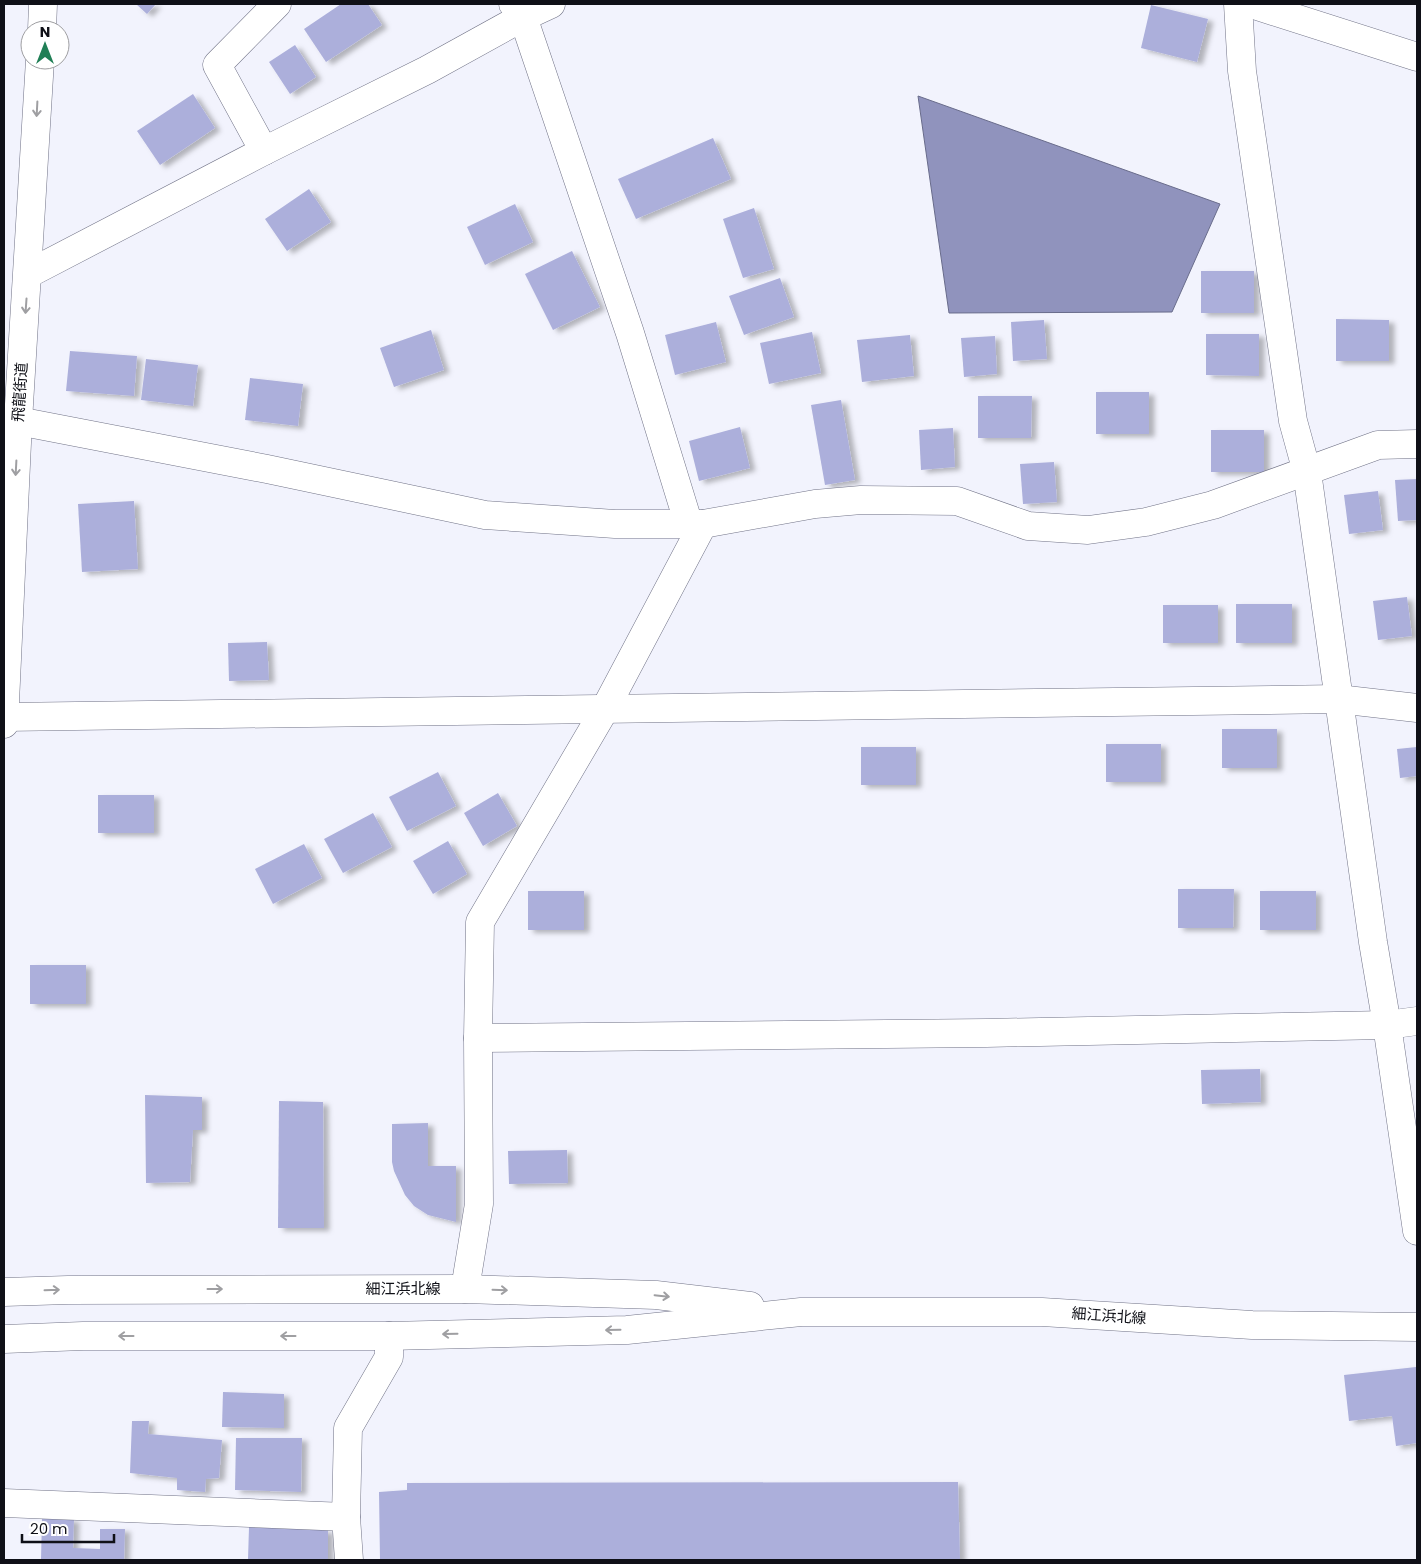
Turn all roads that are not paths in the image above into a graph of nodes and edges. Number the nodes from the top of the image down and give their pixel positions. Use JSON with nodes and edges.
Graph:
{"nodes":[{"id":1,"x":43,"y":4,"type":"edge"},
{"id":2,"x":277,"y":4,"type":"edge"},
{"id":3,"x":551,"y":4,"type":"edge"},
{"id":4,"x":1238,"y":4,"type":"edge"},
{"id":5,"x":1251,"y":4,"type":"edge"},
{"id":6,"x":518,"y":10,"type":"edge"},
{"id":7,"x":42,"y":20,"type":"edge"},
{"id":8,"x":1417,"y":56,"type":"edge"},
{"id":9,"x":39,"y":70,"type":"edge"},
{"id":10,"x":264,"y":151,"type":"junction"},
{"id":11,"x":28,"y":274,"type":"junction"},
{"id":12,"x":18,"y":421,"type":"junction"},
{"id":13,"x":1417,"y":444,"type":"edge"},
{"id":14,"x":1307,"y":472,"type":"junction"},
{"id":15,"x":696,"y":524,"type":"junction"},
{"id":16,"x":1338,"y":699,"type":"junction"},
{"id":17,"x":1417,"y":708,"type":"edge"},
{"id":18,"x":605,"y":709,"type":"junction"},
{"id":19,"x":4,"y":717,"type":"edge"},
{"id":20,"x":4,"y":724,"type":"edge"},
{"id":21,"x":1417,"y":1021,"type":"edge"},
{"id":22,"x":1387,"y":1025,"type":"junction"},
{"id":23,"x":478,"y":1038,"type":"junction"},
{"id":24,"x":1417,"y":1231,"type":"edge"},
{"id":25,"x":465,"y":1289,"type":"junction"},
{"id":26,"x":4,"y":1292,"type":"edge"},
{"id":27,"x":801,"y":1312,"type":"junction"},
{"id":28,"x":1417,"y":1327,"type":"edge"},
{"id":29,"x":389,"y":1336,"type":"junction"},
{"id":30,"x":4,"y":1339,"type":"edge"},
{"id":31,"x":4,"y":1503,"type":"edge"},
{"id":32,"x":346,"y":1516,"type":"junction"},
{"id":33,"x":349,"y":1560,"type":"edge"}],
"edges":[{"from":1,"to":7,"type":"main road"},
{"from":2,"to":10,"type":"main road"},
{"from":3,"to":6,"type":"main road"},
{"from":4,"to":14,"type":"main road"},
{"from":5,"to":8,"type":"main road"},
{"from":6,"to":10,"type":"main road"},
{"from":6,"to":15,"type":"main road"},
{"from":9,"to":11,"type":"main road","name":"飛龍街道","one_way":true},
{"from":10,"to":11,"type":"main road"},
{"from":11,"to":12,"type":"main road","name":"飛龍街道","one_way":true},
{"from":12,"to":15,"type":"main road"},
{"from":12,"to":19,"type":"main road","name":"飛龍街道","one_way":true},
{"from":13,"to":14,"type":"main road"},
{"from":14,"to":15,"type":"main road"},
{"from":14,"to":16,"type":"main road"},
{"from":15,"to":18,"type":"main road"},
{"from":16,"to":17,"type":"main road"},
{"from":16,"to":18,"type":"main road"},
{"from":16,"to":22,"type":"main road"},
{"from":18,"to":19,"type":"main road"},
{"from":18,"to":23,"type":"main road"},
{"from":19,"to":20,"type":"main road","name":"飛龍街道"},
{"from":21,"to":22,"type":"main road"},
{"from":22,"to":23,"type":"main road"},
{"from":22,"to":24,"type":"main road"},
{"from":23,"to":25,"type":"main road"},
{"from":26,"to":25,"type":"main road","name":"細江浜北線","one_way":true},
{"from":25,"to":27,"type":"main road","name":"細江浜北線","one_way":true},
{"from":27,"to":28,"type":"main road","name":"細江浜北線"},
{"from":27,"to":29,"type":"main road","name":"細江浜北線","one_way":true},
{"from":29,"to":30,"type":"main road","name":"細江浜北線","one_way":true},
{"from":29,"to":32,"type":"main road"},
{"from":31,"to":32,"type":"main road"},
{"from":32,"to":33,"type":"main road"}]}
